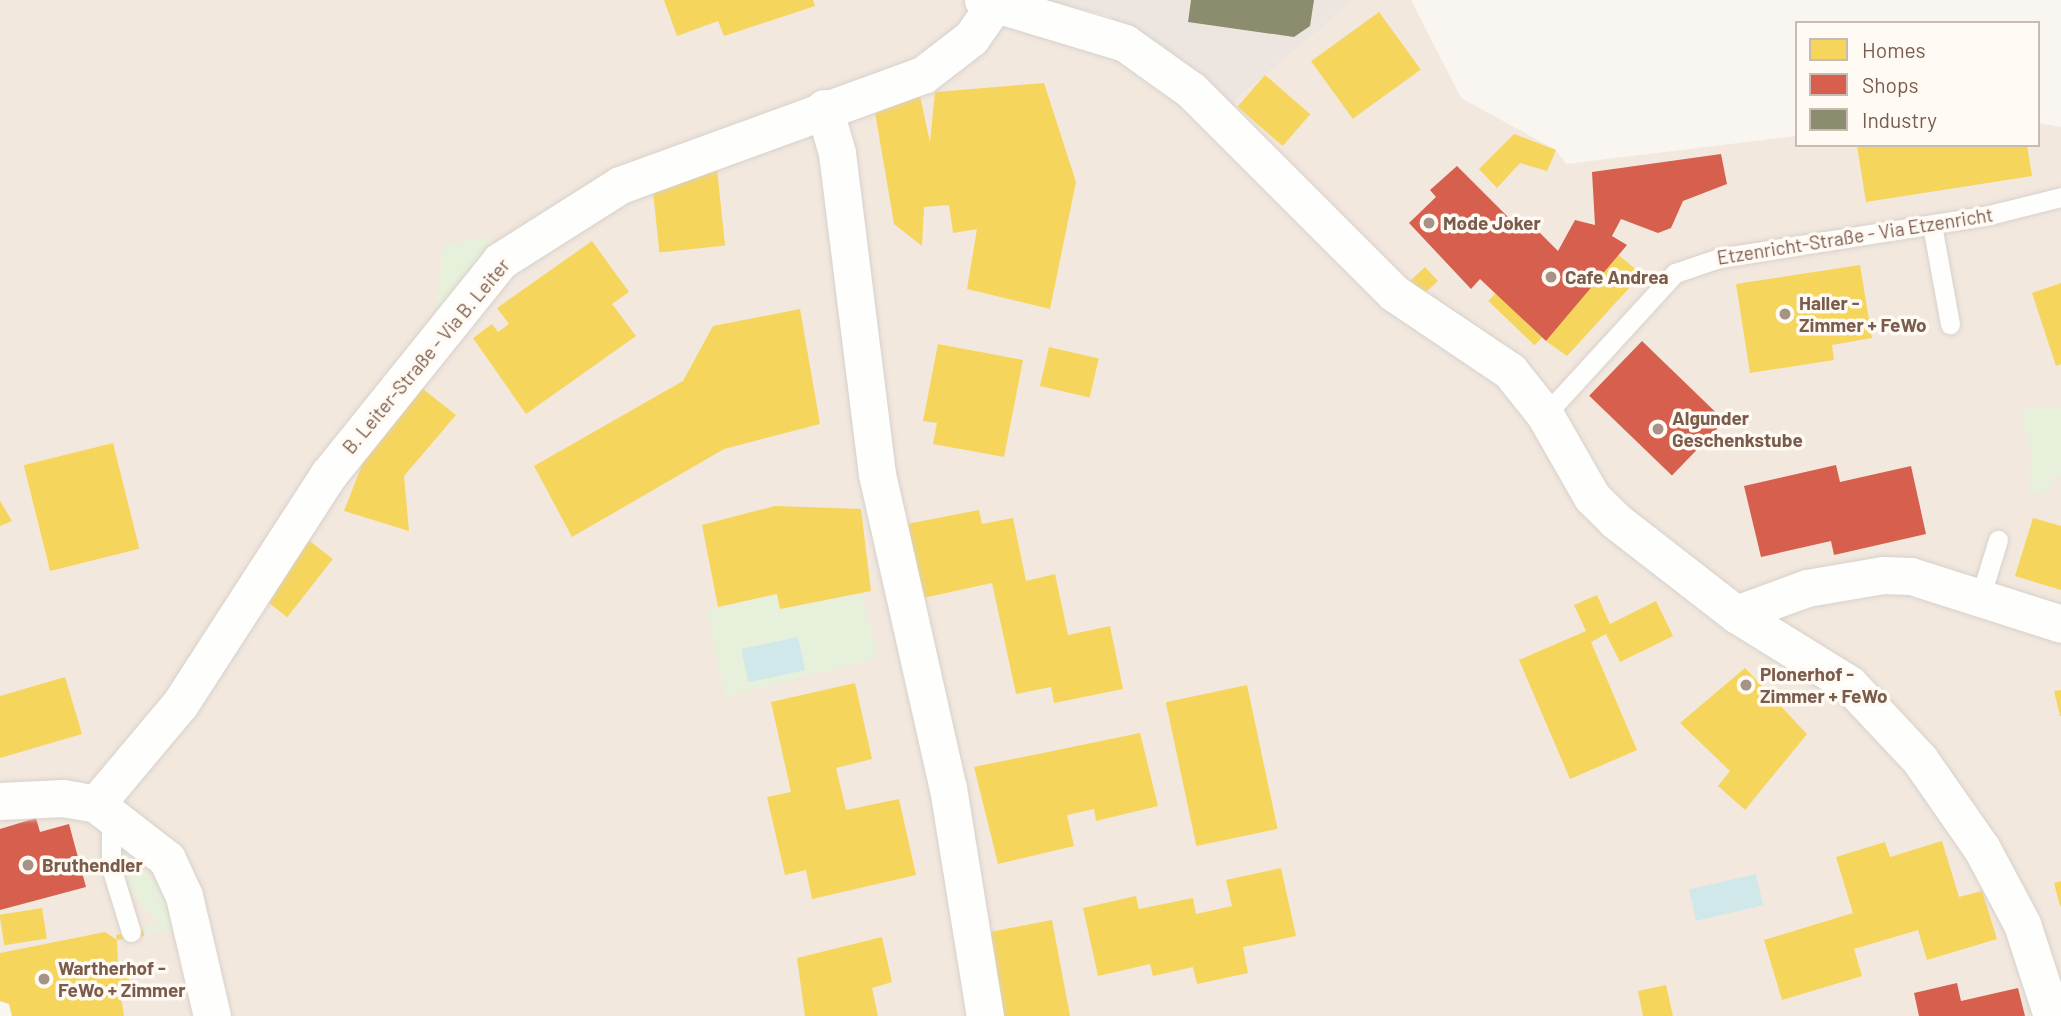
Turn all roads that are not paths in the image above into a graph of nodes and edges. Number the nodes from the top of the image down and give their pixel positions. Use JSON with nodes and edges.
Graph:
{"nodes":[{"id":1,"x":988,"y":3,"type":"edge"},
{"id":2,"x":824,"y":108,"type":"junction"},
{"id":3,"x":2061,"y":197,"type":"edge"},
{"id":4,"x":1931,"y":225,"type":"junction"},
{"id":5,"x":1950,"y":324,"type":"dead end"},
{"id":6,"x":1545,"y":415,"type":"junction"},
{"id":7,"x":1998,"y":540,"type":"dead end"},
{"id":8,"x":1980,"y":598,"type":"junction"},
{"id":9,"x":1736,"y":614,"type":"junction"},
{"id":10,"x":2061,"y":624,"type":"edge"},
{"id":11,"x":0,"y":800,"type":"edge"},
{"id":12,"x":103,"y":807,"type":"junction"},
{"id":13,"x":131,"y":932,"type":"dead end"},
{"id":14,"x":212,"y":1016,"type":"edge"},
{"id":15,"x":985,"y":1016,"type":"edge"},
{"id":16,"x":2052,"y":1016,"type":"edge"}],
"edges":[{"from":1,"to":2,"type":"street","name":"B. Leiter-Straße - Via B. Leiter"},
{"from":1,"to":6,"type":"street"},
{"from":2,"to":12,"type":"street","name":"B. Leiter-Straße - Via B. Leiter"},
{"from":2,"to":15,"type":"street"},
{"from":3,"to":4,"type":"lane","name":"Etzenricht-Straße - Via Etzenricht"},
{"from":4,"to":5,"type":"lane"},
{"from":4,"to":6,"type":"lane","name":"Etzenricht-Straße - Via Etzenricht"},
{"from":6,"to":9,"type":"street"},
{"from":7,"to":8,"type":"lane"},
{"from":8,"to":9,"type":"street"},
{"from":8,"to":10,"type":"street"},
{"from":9,"to":16,"type":"street"},
{"from":11,"to":12,"type":"street"},
{"from":12,"to":13,"type":"lane"},
{"from":12,"to":14,"type":"street"}]}
